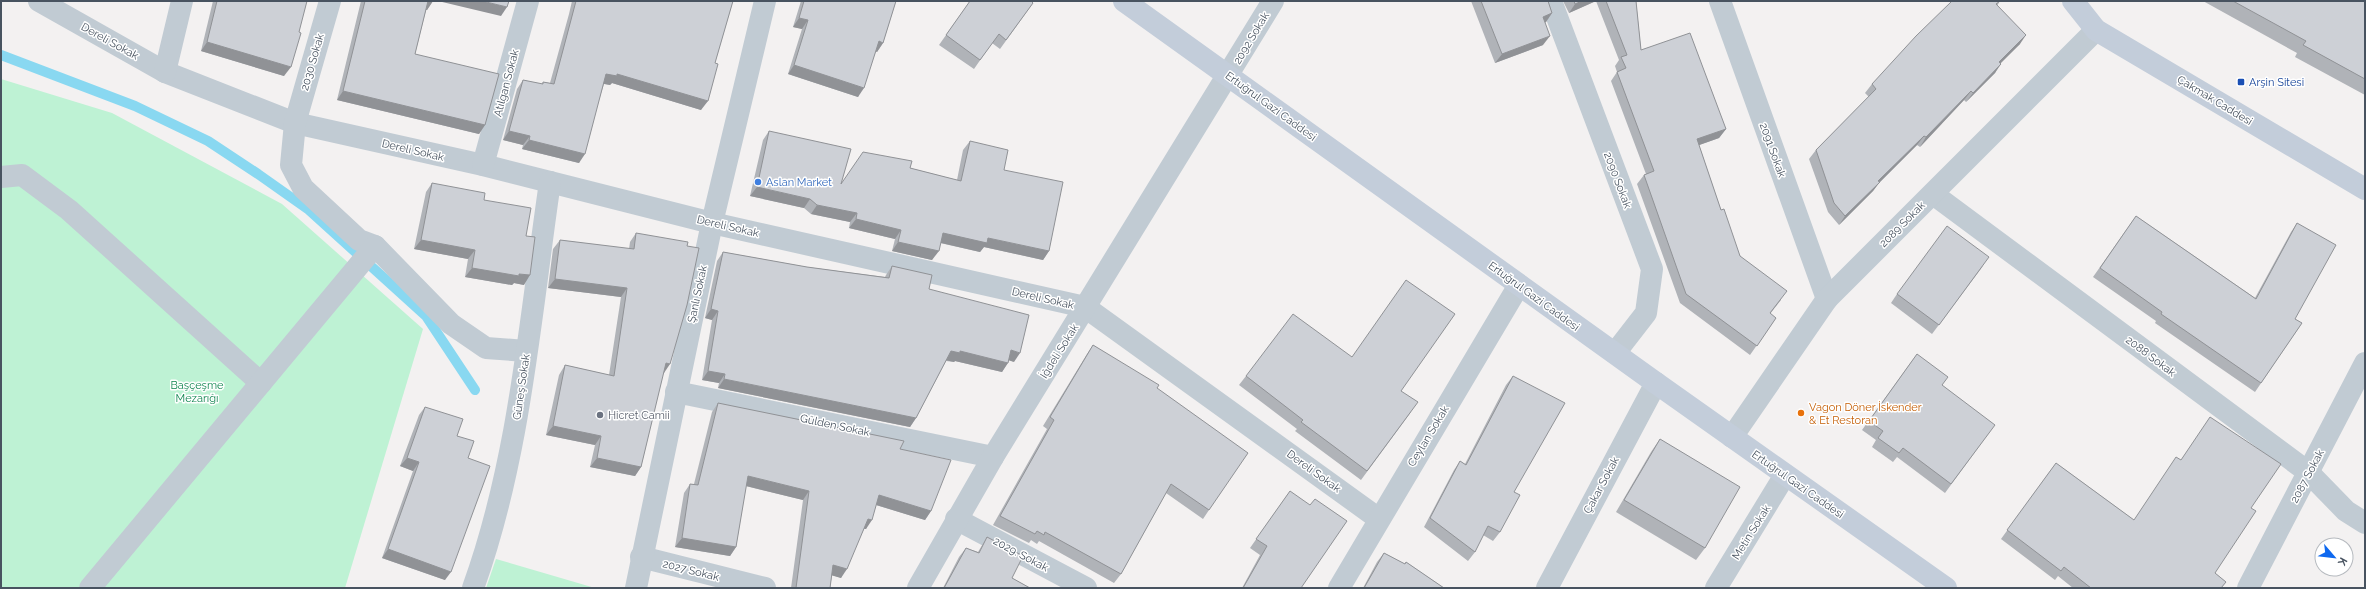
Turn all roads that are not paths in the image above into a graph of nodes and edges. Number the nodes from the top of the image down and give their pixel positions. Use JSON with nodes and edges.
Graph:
{"nodes":[{"id":1,"x":39,"y":1,"type":"edge"},
{"id":2,"x":182,"y":1,"type":"edge"},
{"id":3,"x":330,"y":1,"type":"edge"},
{"id":4,"x":528,"y":1,"type":"edge"},
{"id":5,"x":765,"y":1,"type":"edge"},
{"id":6,"x":1124,"y":1,"type":"edge"},
{"id":7,"x":1273,"y":1,"type":"edge"},
{"id":8,"x":1551,"y":1,"type":"edge"},
{"id":9,"x":1720,"y":1,"type":"edge"},
{"id":10,"x":2073,"y":1,"type":"edge"},
{"id":11,"x":2096,"y":30,"type":"junction"},
{"id":12,"x":165,"y":72,"type":"junction"},
{"id":13,"x":1229,"y":76,"type":"junction"},
{"id":14,"x":295,"y":123,"type":"junction"},
{"id":15,"x":484,"y":165,"type":"junction"},
{"id":16,"x":1,"y":177,"type":"edge"},
{"id":17,"x":550,"y":182,"type":"junction"},
{"id":18,"x":2365,"y":189,"type":"edge"},
{"id":19,"x":1933,"y":194,"type":"junction"},
{"id":20,"x":712,"y":223,"type":"junction"},
{"id":21,"x":367,"y":256,"type":"junction"},
{"id":22,"x":1519,"y":285,"type":"junction"},
{"id":23,"x":1827,"y":299,"type":"junction"},
{"id":24,"x":1086,"y":307,"type":"junction"},
{"id":25,"x":526,"y":351,"type":"junction"},
{"id":26,"x":1615,"y":353,"type":"junction"},
{"id":27,"x":2365,"y":363,"type":"edge"},
{"id":28,"x":262,"y":383,"type":"junction"},
{"id":29,"x":1656,"y":383,"type":"junction"},
{"id":30,"x":676,"y":392,"type":"junction"},
{"id":31,"x":1732,"y":437,"type":"junction"},
{"id":32,"x":993,"y":457,"type":"junction"},
{"id":33,"x":2308,"y":472,"type":"junction"},
{"id":34,"x":1785,"y":475,"type":"junction"},
{"id":35,"x":1379,"y":518,"type":"junction"},
{"id":36,"x":956,"y":519,"type":"junction"},
{"id":37,"x":2365,"y":523,"type":"edge"},
{"id":38,"x":641,"y":558,"type":"junction"},
{"id":39,"x":90,"y":588,"type":"edge"},
{"id":40,"x":473,"y":588,"type":"edge"},
{"id":41,"x":636,"y":588,"type":"edge"},
{"id":42,"x":765,"y":588,"type":"edge"},
{"id":43,"x":918,"y":588,"type":"edge"},
{"id":44,"x":1086,"y":588,"type":"edge"},
{"id":45,"x":1339,"y":588,"type":"edge"},
{"id":46,"x":1546,"y":588,"type":"edge"},
{"id":47,"x":1716,"y":588,"type":"edge"},
{"id":48,"x":1946,"y":588,"type":"edge"},
{"id":49,"x":2248,"y":588,"type":"edge"}],
"edges":[{"from":1,"to":12,"type":"street","name":"Dereli Sokak"},
{"from":2,"to":12,"type":"street"},
{"from":3,"to":14,"type":"street","name":"2030 Sokak"},
{"from":4,"to":15,"type":"street","name":"Atılgan Sokak"},
{"from":5,"to":20,"type":"street","name":"Şanlı Sokak"},
{"from":6,"to":13,"type":"main road","name":"Ertuğrul Gazi Caddesi"},
{"from":7,"to":13,"type":"street","name":"2092 Sokak"},
{"from":8,"to":26,"type":"street","name":"2090 Sokak"},
{"from":9,"to":23,"type":"street","name":"2091 Sokak"},
{"from":10,"to":11,"type":"main road","name":"Çakmak Caddesi"},
{"from":11,"to":18,"type":"main road","name":"Çakmak Caddesi"},
{"from":11,"to":19,"type":"street","name":"2089 Sokak"},
{"from":12,"to":14,"type":"street","name":"Dereli Sokak"},
{"from":13,"to":22,"type":"main road","name":"Ertuğrul Gazi Caddesi"},
{"from":13,"to":24,"type":"street","name":"İğdeli Sokak"},
{"from":14,"to":15,"type":"street","name":"Dereli Sokak"},
{"from":14,"to":21,"type":"street","name":"2030 Sokak"},
{"from":15,"to":17,"type":"street","name":"Dereli Sokak"},
{"from":16,"to":28,"type":"street"},
{"from":17,"to":20,"type":"street","name":"Dereli Sokak"},
{"from":17,"to":25,"type":"street","name":"Güneş Sokak"},
{"from":19,"to":23,"type":"street","name":"2089 Sokak"},
{"from":19,"to":33,"type":"street","name":"2088 Sokak"},
{"from":20,"to":24,"type":"street","name":"Dereli Sokak"},
{"from":20,"to":30,"type":"street","name":"Şanlı Sokak"},
{"from":21,"to":25,"type":"street"},
{"from":21,"to":28,"type":"street"},
{"from":22,"to":26,"type":"main road","name":"Ertuğrul Gazi Caddesi"},
{"from":22,"to":35,"type":"street","name":"Ceylan Sokak"},
{"from":23,"to":31,"type":"street","name":"2089 Sokak"},
{"from":24,"to":32,"type":"street","name":"İğdeli Sokak"},
{"from":24,"to":35,"type":"street","name":"Dereli Sokak"},
{"from":25,"to":40,"type":"street","name":"Güneş Sokak"},
{"from":26,"to":29,"type":"main road","name":"Ertuğrul Gazi Caddesi"},
{"from":27,"to":33,"type":"street","name":"2087 Sokak"},
{"from":28,"to":39,"type":"street"},
{"from":29,"to":31,"type":"main road","name":"Ertuğrul Gazi Caddesi"},
{"from":29,"to":46,"type":"street","name":"Çakar Sokak"},
{"from":30,"to":32,"type":"street","name":"Gülden Sokak"},
{"from":30,"to":38,"type":"street","name":"Şanlı Sokak"},
{"from":31,"to":34,"type":"main road","name":"Ertuğrul Gazi Caddesi"},
{"from":32,"to":36,"type":"street","name":"İğdeli Sokak"},
{"from":33,"to":37,"type":"street","name":"2088 Sokak"},
{"from":33,"to":49,"type":"street","name":"2087 Sokak"},
{"from":34,"to":47,"type":"street","name":"Metin Sokak"},
{"from":34,"to":48,"type":"main road","name":"Ertuğrul Gazi Caddesi"},
{"from":35,"to":45,"type":"street","name":"Ceylan Sokak"},
{"from":36,"to":43,"type":"street","name":"İğdeli Sokak"},
{"from":36,"to":44,"type":"street","name":"2029. Sokak"},
{"from":38,"to":41,"type":"street","name":"Şanlı Sokak"},
{"from":38,"to":42,"type":"street","name":"2027 Sokak"}]}
